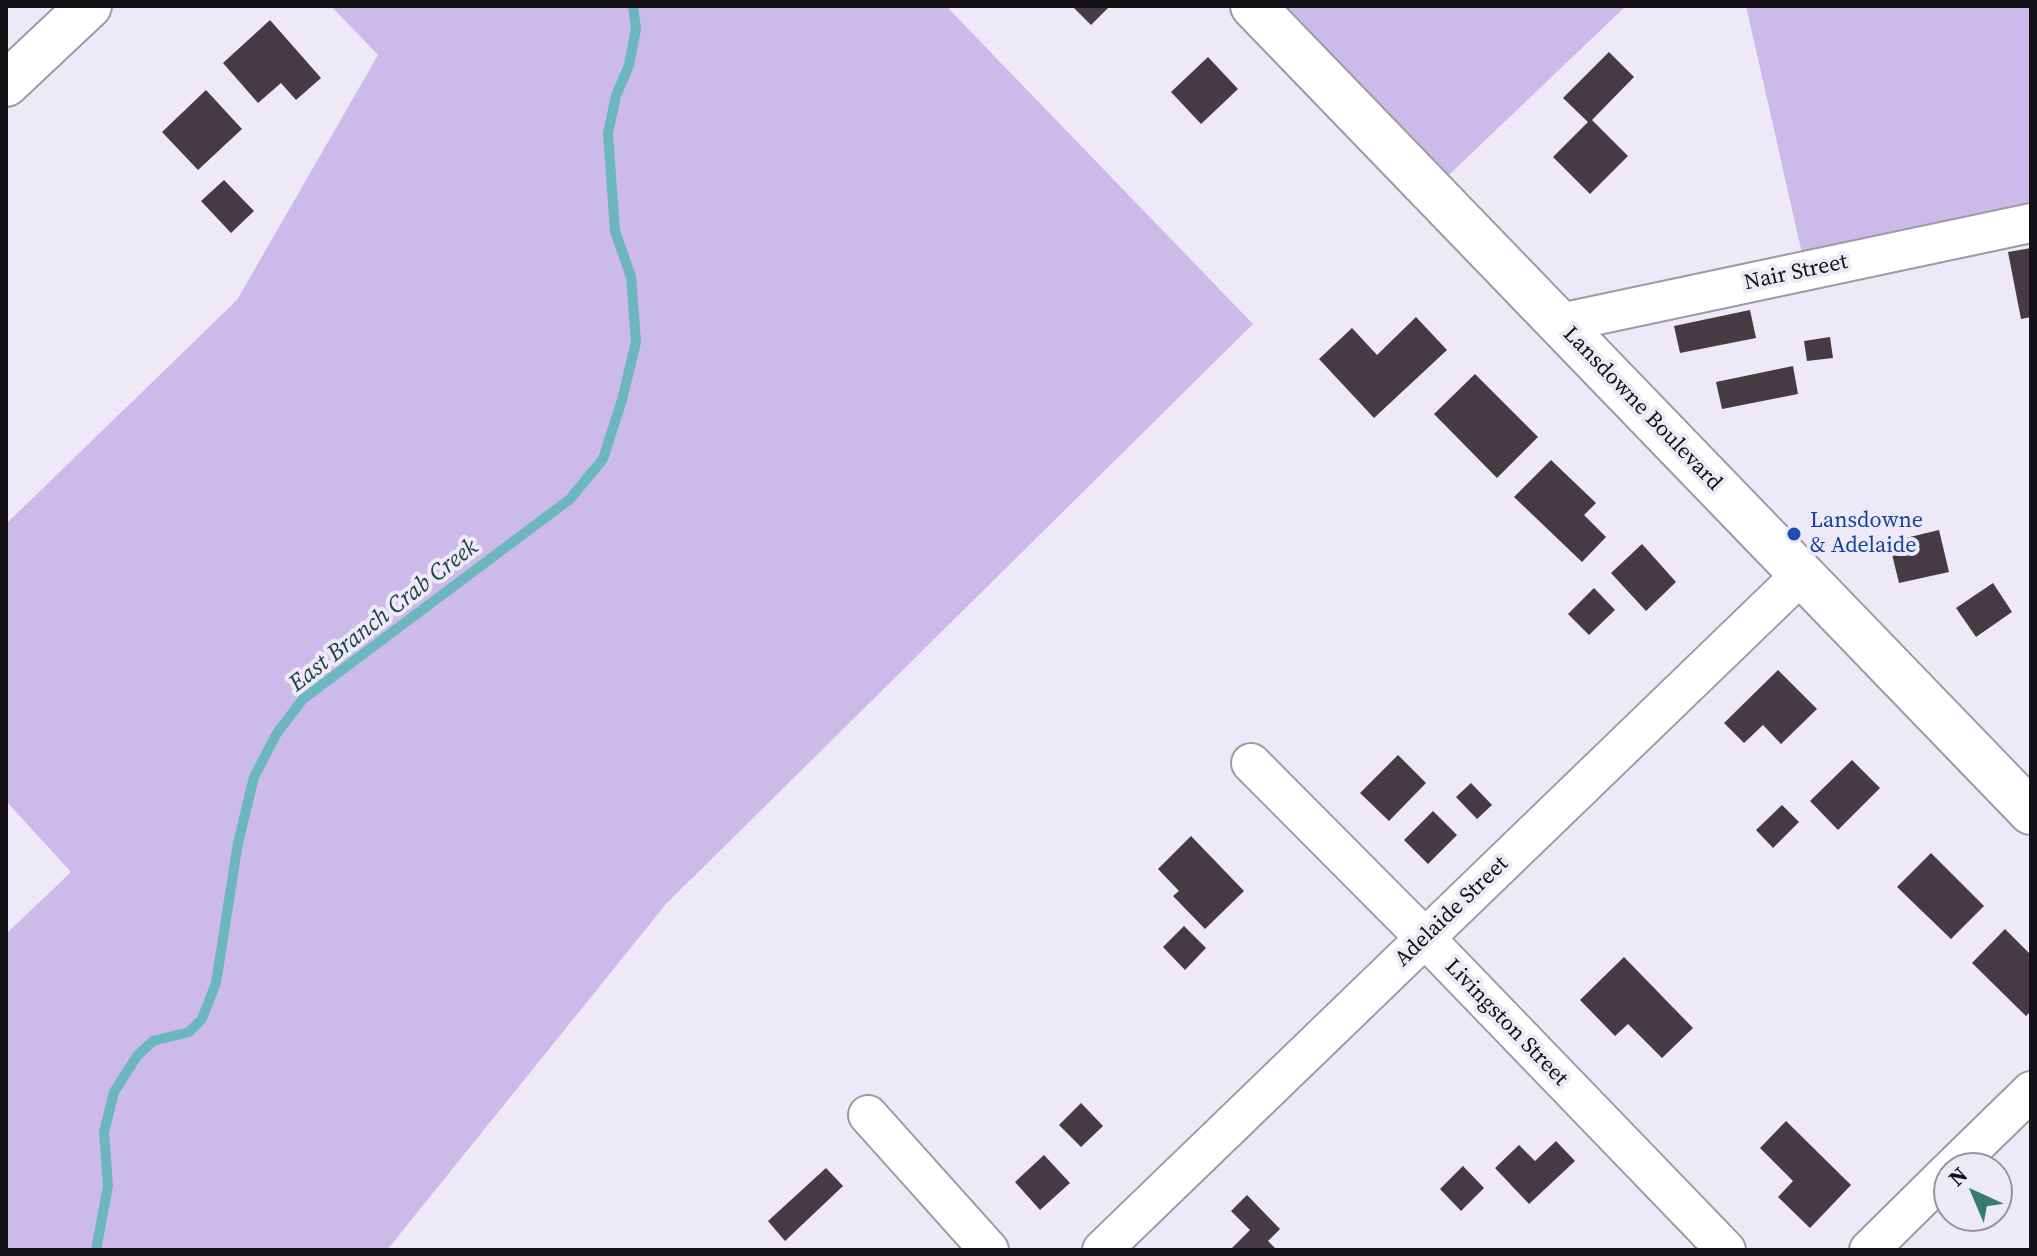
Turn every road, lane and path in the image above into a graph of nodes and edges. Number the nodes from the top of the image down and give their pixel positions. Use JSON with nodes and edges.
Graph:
{"nodes":[{"id":1,"x":89,"y":6,"type":"edge"},
{"id":2,"x":1253,"y":6,"type":"edge"},
{"id":3,"x":6,"y":84,"type":"edge"},
{"id":4,"x":2031,"y":223,"type":"edge"},
{"id":5,"x":1560,"y":323,"type":"junction"},
{"id":6,"x":1802,"y":574,"type":"junction"},
{"id":7,"x":1251,"y":763,"type":"dead end"},
{"id":8,"x":2031,"y":812,"type":"edge"},
{"id":9,"x":1425,"y":938,"type":"junction"},
{"id":10,"x":2031,"y":1091,"type":"edge"},
{"id":11,"x":868,"y":1115,"type":"dead end"},
{"id":12,"x":1969,"y":1152,"type":"edge"},
{"id":13,"x":1933,"y":1188,"type":"edge"},
{"id":14,"x":989,"y":1250,"type":"edge"},
{"id":15,"x":1102,"y":1250,"type":"edge"},
{"id":16,"x":1726,"y":1250,"type":"edge"},
{"id":17,"x":1869,"y":1250,"type":"edge"}],
"edges":[{"from":1,"to":3,"type":"street"},
{"from":2,"to":5,"type":"street","name":"Lansdowne Boulevard"},
{"from":4,"to":5,"type":"street","name":"Nair Street"},
{"from":5,"to":6,"type":"street","name":"Lansdowne Boulevard"},
{"from":6,"to":8,"type":"street","name":"Lansdowne Boulevard"},
{"from":6,"to":9,"type":"street","name":"Adelaide Street"},
{"from":7,"to":9,"type":"street","name":"Livingston Street"},
{"from":9,"to":15,"type":"street","name":"Adelaide Street"},
{"from":9,"to":16,"type":"street","name":"Livingston Street"},
{"from":10,"to":12,"type":"street"},
{"from":11,"to":14,"type":"street"},
{"from":13,"to":17,"type":"street"}]}
